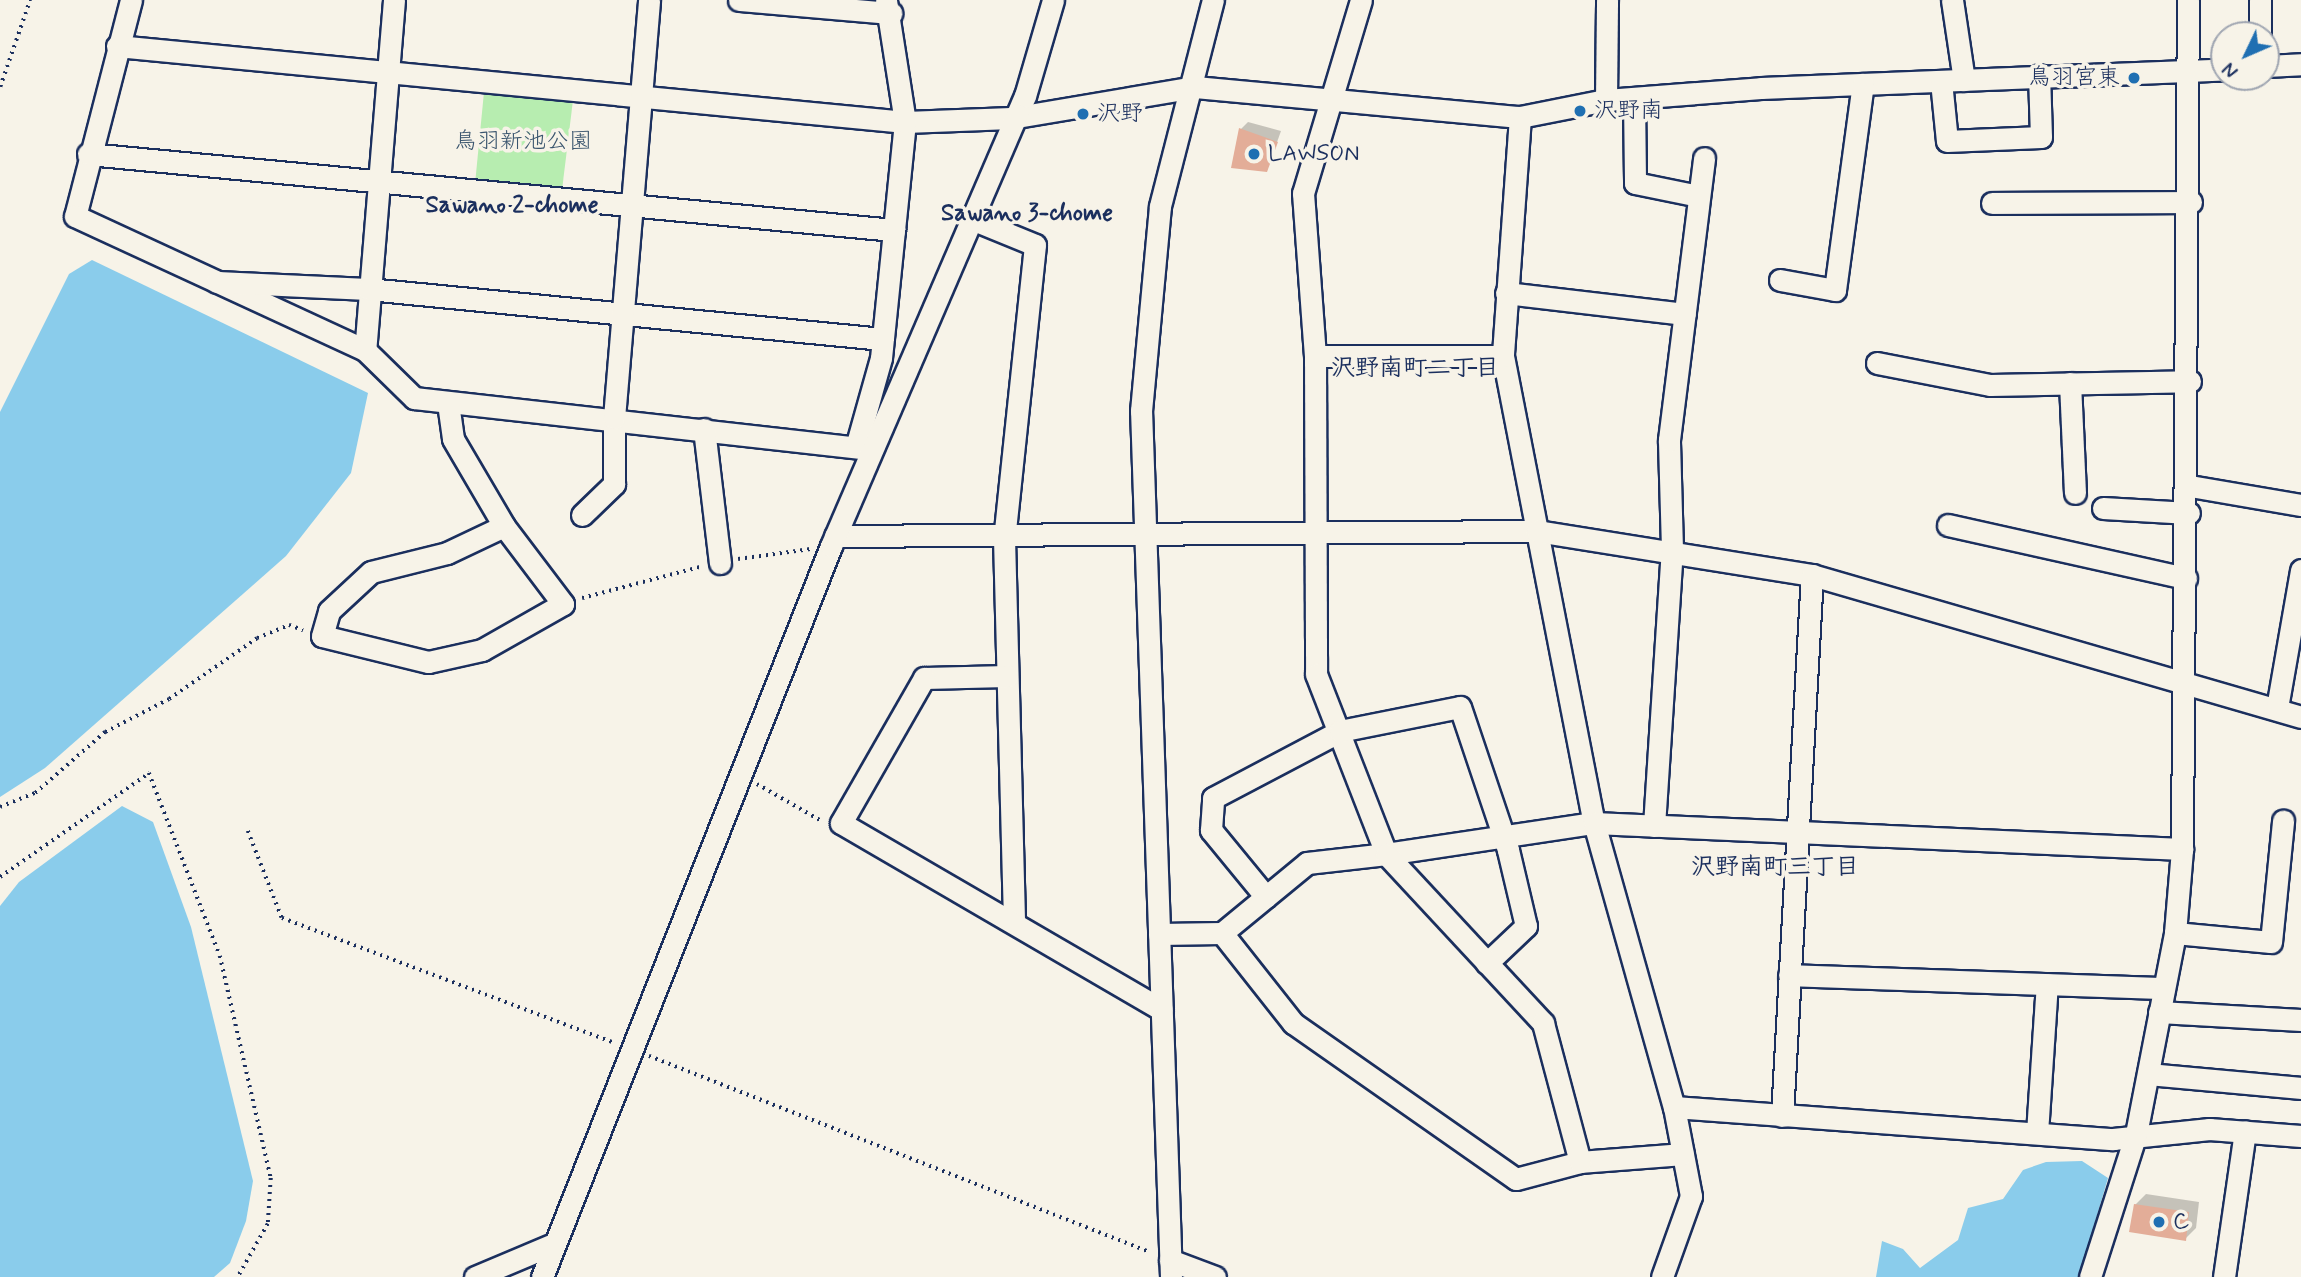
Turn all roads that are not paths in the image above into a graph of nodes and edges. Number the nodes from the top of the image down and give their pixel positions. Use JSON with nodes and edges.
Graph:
{"nodes":[{"id":1,"x":131,"y":0,"type":"edge"},
{"id":2,"x":394,"y":0,"type":"edge"},
{"id":3,"x":649,"y":0,"type":"edge"},
{"id":4,"x":739,"y":0,"type":"edge"},
{"id":5,"x":1054,"y":0,"type":"edge"},
{"id":6,"x":1213,"y":0,"type":"edge"},
{"id":7,"x":1362,"y":0,"type":"edge"},
{"id":8,"x":1607,"y":0,"type":"edge"},
{"id":9,"x":1952,"y":0,"type":"edge"},
{"id":10,"x":2189,"y":0,"type":"edge"},
{"id":11,"x":2260,"y":0,"type":"edge"},
{"id":12,"x":888,"y":7,"type":"edge"},
{"id":13,"x":2260,"y":21,"type":"edge"},
{"id":14,"x":117,"y":46,"type":"junction"},
{"id":15,"x":2301,"y":64,"type":"edge"},
{"id":16,"x":2280,"y":65,"type":"edge"},
{"id":17,"x":2210,"y":70,"type":"edge"},
{"id":18,"x":2190,"y":71,"type":"junction"},
{"id":19,"x":388,"y":72,"type":"junction"},
{"id":20,"x":2039,"y":75,"type":"junction"},
{"id":21,"x":1964,"y":80,"type":"junction"},
{"id":22,"x":1941,"y":81,"type":"junction"},
{"id":23,"x":1863,"y":84,"type":"junction"},
{"id":24,"x":1195,"y":87,"type":"junction"},
{"id":25,"x":643,"y":96,"type":"junction"},
{"id":26,"x":1634,"y":98,"type":"junction"},
{"id":27,"x":1334,"y":99,"type":"junction"},
{"id":28,"x":1606,"y":100,"type":"junction"},
{"id":29,"x":1520,"y":117,"type":"junction"},
{"id":30,"x":1011,"y":118,"type":"junction"},
{"id":31,"x":905,"y":122,"type":"junction"},
{"id":32,"x":88,"y":153,"type":"junction"},
{"id":33,"x":1704,"y":158,"type":"dead end"},
{"id":34,"x":378,"y":183,"type":"junction"},
{"id":35,"x":1699,"y":196,"type":"junction"},
{"id":36,"x":2191,"y":202,"type":"junction"},
{"id":37,"x":1992,"y":203,"type":"dead end"},
{"id":38,"x":635,"y":206,"type":"junction"},
{"id":39,"x":969,"y":218,"type":"junction"},
{"id":40,"x":894,"y":230,"type":"junction"},
{"id":41,"x":1780,"y":280,"type":"dead end"},
{"id":42,"x":217,"y":282,"type":"junction"},
{"id":43,"x":368,"y":289,"type":"junction"},
{"id":44,"x":1506,"y":293,"type":"junction"},
{"id":45,"x":624,"y":313,"type":"junction"},
{"id":46,"x":1685,"y":314,"type":"junction"},
{"id":47,"x":883,"y":339,"type":"junction"},
{"id":48,"x":365,"y":350,"type":"junction"},
{"id":49,"x":1315,"y":356,"type":"junction"},
{"id":50,"x":1503,"y":356,"type":"junction"},
{"id":51,"x":1877,"y":363,"type":"dead end"},
{"id":52,"x":2190,"y":381,"type":"junction"},
{"id":53,"x":2070,"y":383,"type":"junction"},
{"id":54,"x":448,"y":403,"type":"junction"},
{"id":55,"x":614,"y":418,"type":"junction"},
{"id":56,"x":704,"y":429,"type":"junction"},
{"id":57,"x":864,"y":448,"type":"junction"},
{"id":58,"x":2190,"y":486,"type":"junction"},
{"id":59,"x":2075,"y":492,"type":"dead end"},
{"id":60,"x":2301,"y":505,"type":"edge"},
{"id":61,"x":2104,"y":508,"type":"dead end"},
{"id":62,"x":2189,"y":513,"type":"junction"},
{"id":63,"x":582,"y":515,"type":"dead end"},
{"id":64,"x":1948,"y":525,"type":"dead end"},
{"id":65,"x":504,"y":526,"type":"junction"},
{"id":66,"x":1537,"y":531,"type":"junction"},
{"id":67,"x":1146,"y":536,"type":"junction"},
{"id":68,"x":1316,"y":536,"type":"junction"},
{"id":69,"x":1004,"y":538,"type":"junction"},
{"id":70,"x":833,"y":541,"type":"junction"},
{"id":71,"x":1672,"y":550,"type":"junction"},
{"id":72,"x":720,"y":563,"type":"road end"},
{"id":73,"x":2301,"y":570,"type":"edge"},
{"id":74,"x":1812,"y":575,"type":"junction"},
{"id":75,"x":2186,"y":578,"type":"junction"},
{"id":76,"x":1007,"y":676,"type":"junction"},
{"id":77,"x":2185,"y":679,"type":"junction"},
{"id":78,"x":2277,"y":708,"type":"junction"},
{"id":79,"x":2301,"y":717,"type":"edge"},
{"id":80,"x":1340,"y":732,"type":"junction"},
{"id":81,"x":2283,"y":821,"type":"dead end"},
{"id":82,"x":1594,"y":823,"type":"junction"},
{"id":83,"x":1654,"y":826,"type":"junction"},
{"id":84,"x":1797,"y":834,"type":"junction"},
{"id":85,"x":1499,"y":837,"type":"junction"},
{"id":86,"x":2182,"y":849,"type":"junction"},
{"id":87,"x":1386,"y":855,"type":"junction"},
{"id":88,"x":1266,"y":897,"type":"junction"},
{"id":89,"x":1014,"y":923,"type":"junction"},
{"id":90,"x":1222,"y":933,"type":"junction"},
{"id":91,"x":2175,"y":933,"type":"junction"},
{"id":92,"x":1159,"y":934,"type":"junction"},
{"id":93,"x":1487,"y":963,"type":"junction"},
{"id":94,"x":1789,"y":975,"type":"junction"},
{"id":95,"x":2047,"y":984,"type":"junction"},
{"id":96,"x":2164,"y":988,"type":"junction"},
{"id":97,"x":1162,"y":1010,"type":"junction"},
{"id":98,"x":2159,"y":1012,"type":"junction"},
{"id":99,"x":2301,"y":1020,"type":"edge"},
{"id":100,"x":2148,"y":1074,"type":"junction"},
{"id":101,"x":2301,"y":1088,"type":"edge"},
{"id":102,"x":1674,"y":1107,"type":"junction"},
{"id":103,"x":1782,"y":1116,"type":"junction"},
{"id":104,"x":2245,"y":1132,"type":"junction"},
{"id":105,"x":2037,"y":1133,"type":"junction"},
{"id":106,"x":2136,"y":1135,"type":"junction"},
{"id":107,"x":2301,"y":1136,"type":"edge"},
{"id":108,"x":1683,"y":1154,"type":"junction"},
{"id":109,"x":1580,"y":1162,"type":"junction"},
{"id":110,"x":551,"y":1245,"type":"junction"},
{"id":111,"x":1170,"y":1268,"type":"edge"},
{"id":112,"x":475,"y":1277,"type":"edge"},
{"id":113,"x":542,"y":1277,"type":"edge"},
{"id":114,"x":1215,"y":1277,"type":"edge"},
{"id":115,"x":1662,"y":1277,"type":"edge"},
{"id":116,"x":2090,"y":1277,"type":"edge"},
{"id":117,"x":2224,"y":1277,"type":"edge"}],
"edges":[{"from":1,"to":14,"type":"street"},
{"from":2,"to":19,"type":"street"},
{"from":3,"to":25,"type":"street"},
{"from":4,"to":12,"type":"street"},
{"from":5,"to":30,"type":"street"},
{"from":6,"to":24,"type":"street"},
{"from":7,"to":27,"type":"street"},
{"from":8,"to":28,"type":"street"},
{"from":9,"to":21,"type":"street"},
{"from":10,"to":18,"type":"street"},
{"from":11,"to":13,"type":"street"},
{"from":12,"to":31,"type":"street"},
{"from":14,"to":19,"type":"street"},
{"from":14,"to":32,"type":"street"},
{"from":15,"to":16,"type":"street"},
{"from":17,"to":18,"type":"street"},
{"from":18,"to":20,"type":"street"},
{"from":18,"to":36,"type":"street"},
{"from":19,"to":25,"type":"street"},
{"from":19,"to":34,"type":"street"},
{"from":20,"to":21,"type":"street"},
{"from":20,"to":22,"type":"street"},
{"from":21,"to":22,"type":"street"},
{"from":22,"to":23,"type":"street"},
{"from":23,"to":26,"type":"street"},
{"from":23,"to":41,"type":"street"},
{"from":24,"to":27,"type":"street"},
{"from":24,"to":30,"type":"street"},
{"from":24,"to":67,"type":"street"},
{"from":25,"to":31,"type":"street"},
{"from":25,"to":38,"type":"street"},
{"from":26,"to":28,"type":"street"},
{"from":26,"to":35,"type":"street"},
{"from":27,"to":29,"type":"street"},
{"from":27,"to":49,"type":"street"},
{"from":28,"to":29,"type":"street"},
{"from":29,"to":44,"type":"street"},
{"from":30,"to":31,"type":"street"},
{"from":30,"to":39,"type":"street"},
{"from":31,"to":40,"type":"street"},
{"from":32,"to":34,"type":"street"},
{"from":32,"to":42,"type":"street"},
{"from":33,"to":35,"type":"street"},
{"from":34,"to":38,"type":"street"},
{"from":34,"to":43,"type":"street"},
{"from":35,"to":46,"type":"street"},
{"from":36,"to":37,"type":"street"},
{"from":36,"to":52,"type":"street"},
{"from":38,"to":40,"type":"street"},
{"from":38,"to":45,"type":"street"},
{"from":39,"to":57,"type":"street"},
{"from":39,"to":69,"type":"street"},
{"from":40,"to":47,"type":"street"},
{"from":42,"to":43,"type":"street"},
{"from":42,"to":48,"type":"street"},
{"from":43,"to":45,"type":"street"},
{"from":43,"to":48,"type":"street"},
{"from":44,"to":46,"type":"street"},
{"from":44,"to":50,"type":"street"},
{"from":45,"to":47,"type":"street"},
{"from":45,"to":55,"type":"street"},
{"from":46,"to":71,"type":"street"},
{"from":47,"to":57,"type":"street"},
{"from":48,"to":54,"type":"street"},
{"from":49,"to":50,"type":"street"},
{"from":49,"to":68,"type":"street"},
{"from":50,"to":66,"type":"street"},
{"from":51,"to":53,"type":"street"},
{"from":52,"to":53,"type":"street"},
{"from":52,"to":58,"type":"street"},
{"from":53,"to":59,"type":"street"},
{"from":54,"to":55,"type":"street"},
{"from":54,"to":65,"type":"street"},
{"from":55,"to":56,"type":"street"},
{"from":55,"to":63,"type":"street"},
{"from":56,"to":57,"type":"street"},
{"from":56,"to":72,"type":"street"},
{"from":57,"to":70,"type":"street"},
{"from":58,"to":60,"type":"street"},
{"from":58,"to":62,"type":"street"},
{"from":61,"to":62,"type":"street"},
{"from":62,"to":75,"type":"street"},
{"from":64,"to":75,"type":"street"},
{"from":65,"to":65,"type":"street"},
{"from":66,"to":68,"type":"street"},
{"from":66,"to":71,"type":"street"},
{"from":66,"to":82,"type":"street"},
{"from":67,"to":68,"type":"street"},
{"from":67,"to":69,"type":"street"},
{"from":67,"to":92,"type":"street"},
{"from":68,"to":80,"type":"street"},
{"from":69,"to":70,"type":"street"},
{"from":69,"to":76,"type":"street"},
{"from":70,"to":110,"type":"street"},
{"from":71,"to":74,"type":"street"},
{"from":71,"to":83,"type":"street"},
{"from":73,"to":78,"type":"street"},
{"from":74,"to":77,"type":"street"},
{"from":74,"to":84,"type":"street"},
{"from":75,"to":77,"type":"street"},
{"from":76,"to":89,"type":"street"},
{"from":76,"to":89,"type":"street"},
{"from":77,"to":78,"type":"street"},
{"from":77,"to":86,"type":"street"},
{"from":78,"to":79,"type":"street"},
{"from":80,"to":85,"type":"street"},
{"from":80,"to":87,"type":"street"},
{"from":80,"to":88,"type":"street"},
{"from":81,"to":91,"type":"street"},
{"from":82,"to":83,"type":"street"},
{"from":82,"to":85,"type":"street"},
{"from":82,"to":102,"type":"street"},
{"from":83,"to":84,"type":"street"},
{"from":84,"to":86,"type":"street"},
{"from":84,"to":94,"type":"street"},
{"from":85,"to":87,"type":"street"},
{"from":85,"to":93,"type":"street"},
{"from":86,"to":91,"type":"street"},
{"from":87,"to":88,"type":"street"},
{"from":87,"to":93,"type":"street"},
{"from":88,"to":90,"type":"street"},
{"from":89,"to":97,"type":"street"},
{"from":90,"to":92,"type":"street"},
{"from":90,"to":109,"type":"street"},
{"from":91,"to":96,"type":"street"},
{"from":92,"to":97,"type":"street"},
{"from":93,"to":109,"type":"street"},
{"from":94,"to":95,"type":"street"},
{"from":94,"to":103,"type":"street"},
{"from":95,"to":96,"type":"street"},
{"from":95,"to":105,"type":"street"},
{"from":96,"to":98,"type":"street"},
{"from":97,"to":111,"type":"street"},
{"from":98,"to":99,"type":"street"},
{"from":98,"to":100,"type":"street"},
{"from":100,"to":101,"type":"street"},
{"from":100,"to":106,"type":"street"},
{"from":102,"to":103,"type":"street"},
{"from":102,"to":108,"type":"street"},
{"from":103,"to":105,"type":"street"},
{"from":104,"to":106,"type":"street"},
{"from":104,"to":107,"type":"street"},
{"from":104,"to":117,"type":"street"},
{"from":105,"to":106,"type":"street"},
{"from":106,"to":116,"type":"street"},
{"from":108,"to":109,"type":"street"},
{"from":108,"to":115,"type":"street"},
{"from":110,"to":112,"type":"street"},
{"from":110,"to":113,"type":"street"},
{"from":111,"to":114,"type":"street"}]}
